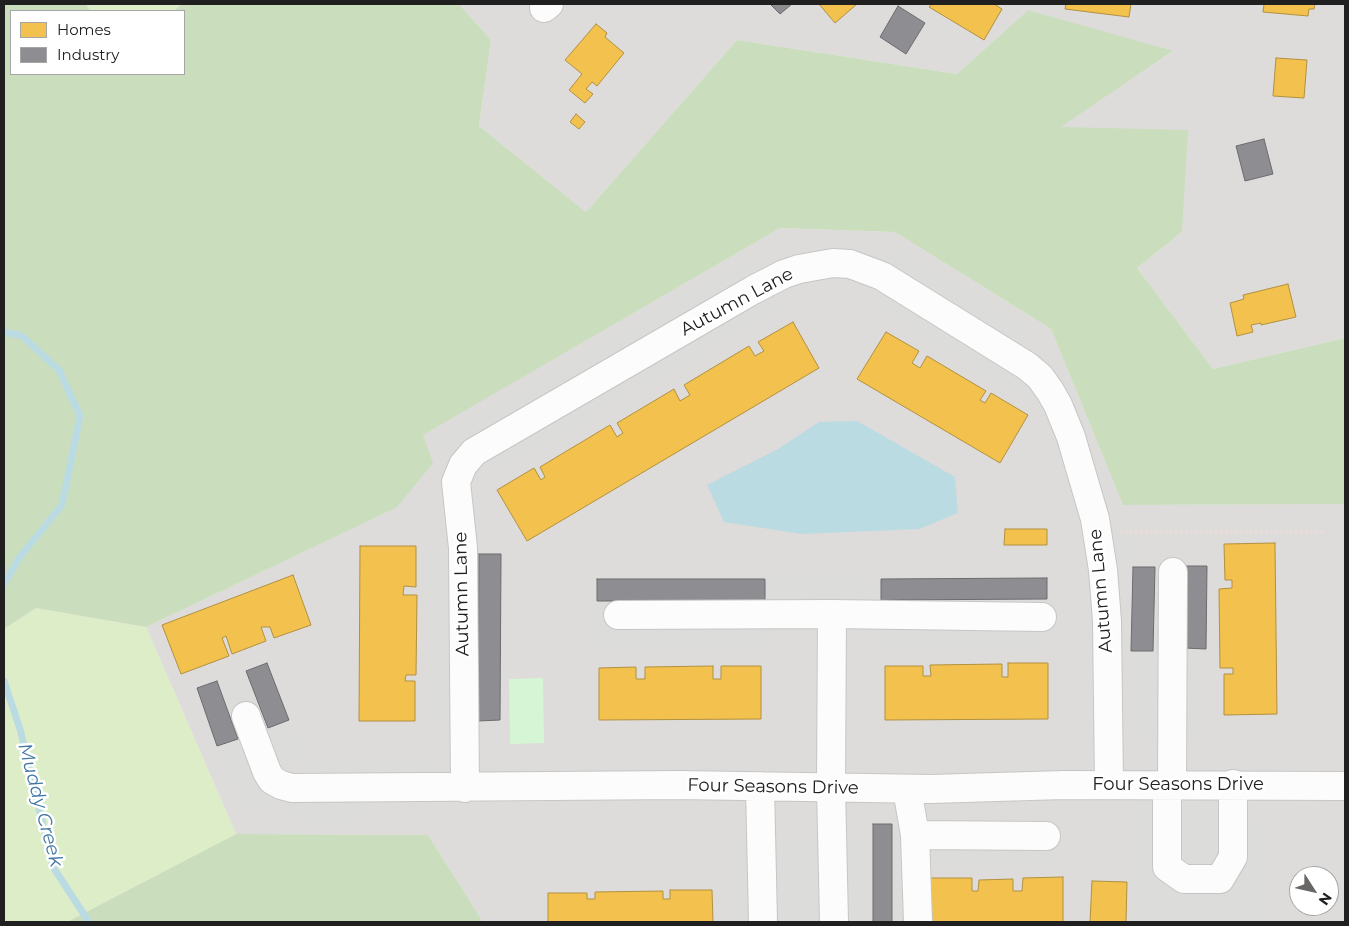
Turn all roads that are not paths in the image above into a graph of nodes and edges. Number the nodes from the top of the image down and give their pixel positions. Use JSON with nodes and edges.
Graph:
{"nodes":[{"id":1,"x":1173,"y":572,"type":"dead end"},
{"id":2,"x":832,"y":614,"type":"junction"},
{"id":3,"x":618,"y":615,"type":"dead end"},
{"id":4,"x":1042,"y":617,"type":"dead end"},
{"id":5,"x":246,"y":716,"type":"dead end"},
{"id":6,"x":1233,"y":784,"type":"junction"},
{"id":7,"x":1109,"y":785,"type":"junction"},
{"id":8,"x":1169,"y":785,"type":"junction"},
{"id":9,"x":760,"y":786,"type":"junction"},
{"id":10,"x":1345,"y":786,"type":"edge"},
{"id":11,"x":465,"y":788,"type":"junction"},
{"id":12,"x":831,"y":788,"type":"junction"},
{"id":13,"x":907,"y":789,"type":"junction"},
{"id":14,"x":915,"y":835,"type":"junction"},
{"id":15,"x":1046,"y":836,"type":"dead end"},
{"id":16,"x":763,"y":922,"type":"edge"},
{"id":17,"x":834,"y":922,"type":"edge"},
{"id":18,"x":918,"y":922,"type":"edge"}],
"edges":[{"from":1,"to":8,"type":"street"},
{"from":2,"to":3,"type":"street"},
{"from":2,"to":4,"type":"street"},
{"from":2,"to":12,"type":"street"},
{"from":5,"to":11,"type":"street","name":"Four Seasons Drive"},
{"from":6,"to":8,"type":"street","name":"Four Seasons Drive"},
{"from":6,"to":8,"type":"street"},
{"from":6,"to":10,"type":"street","name":"Four Seasons Drive"},
{"from":7,"to":8,"type":"street","name":"Four Seasons Drive"},
{"from":7,"to":11,"type":"street","name":"Autumn Lane"},
{"from":7,"to":13,"type":"street","name":"Four Seasons Drive"},
{"from":9,"to":11,"type":"street","name":"Four Seasons Drive"},
{"from":9,"to":12,"type":"street","name":"Four Seasons Drive"},
{"from":9,"to":16,"type":"street"},
{"from":12,"to":13,"type":"street","name":"Four Seasons Drive"},
{"from":12,"to":17,"type":"street"},
{"from":13,"to":14,"type":"street"},
{"from":14,"to":15,"type":"street"},
{"from":14,"to":18,"type":"street"}]}
